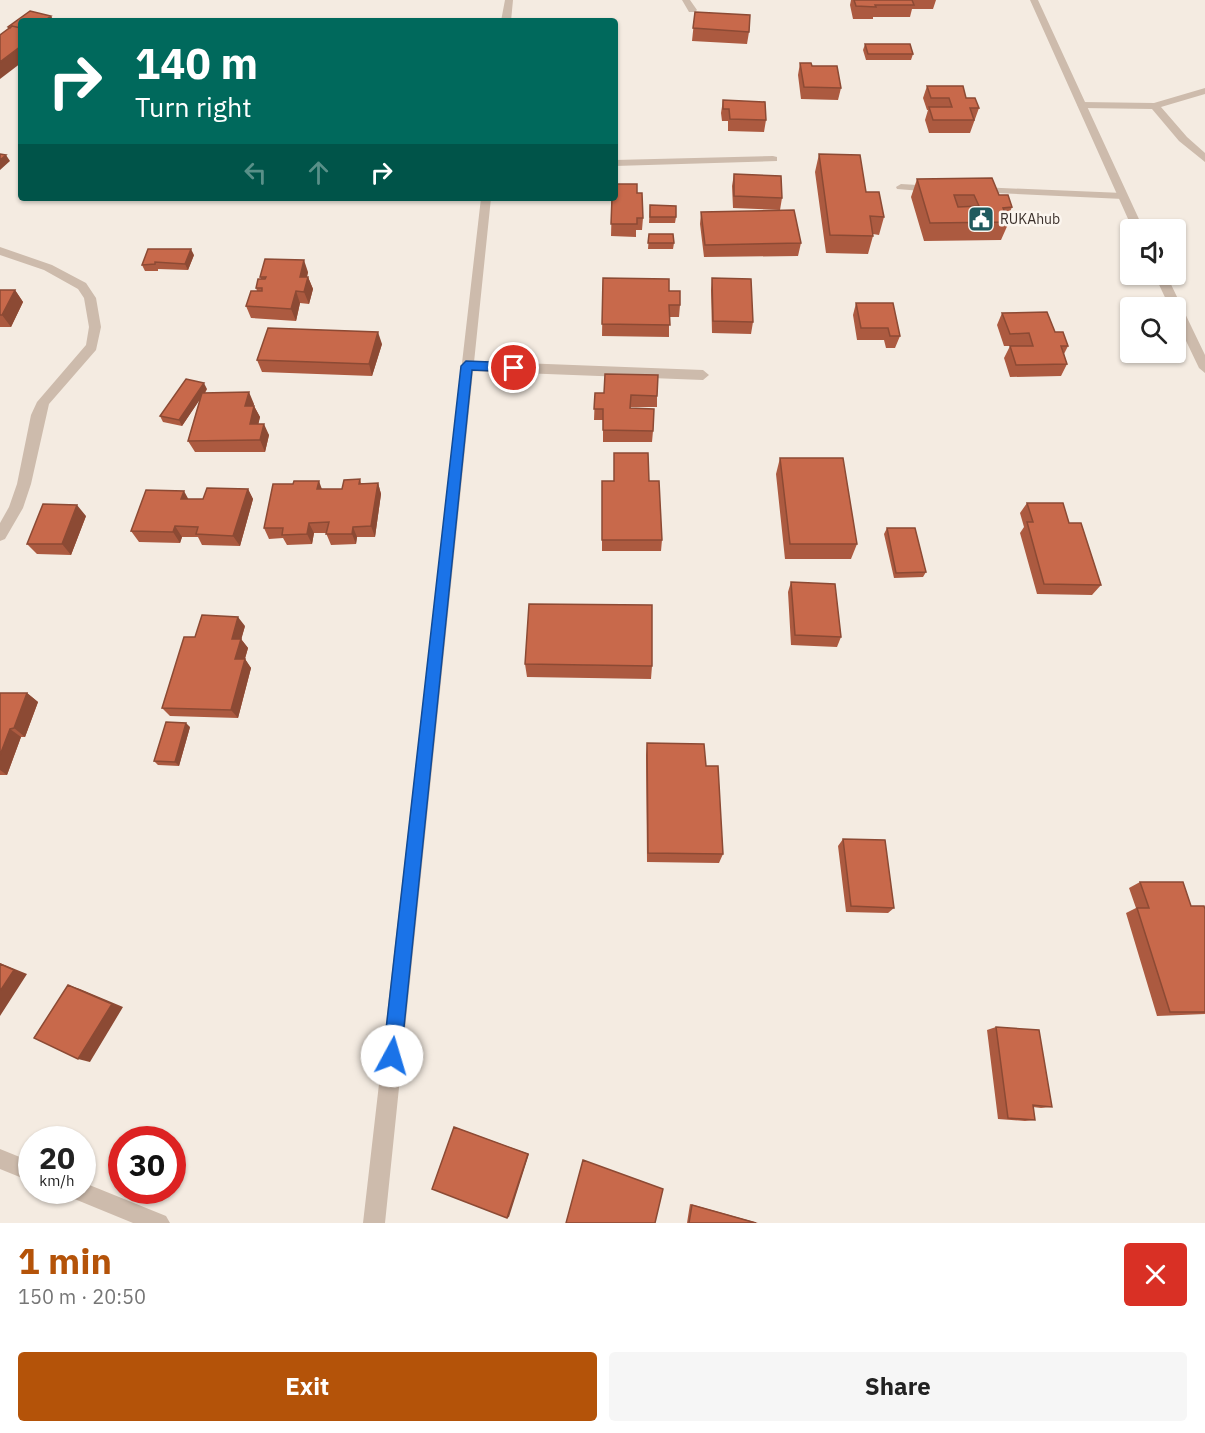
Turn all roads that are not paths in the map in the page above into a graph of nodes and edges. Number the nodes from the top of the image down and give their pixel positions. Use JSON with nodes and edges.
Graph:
{"nodes":[{"id":1,"x":509,"y":0,"type":"edge"},
{"id":2,"x":686,"y":0,"type":"edge"},
{"id":3,"x":1034,"y":0,"type":"edge"},
{"id":4,"x":692,"y":10,"type":"dead end"},
{"id":5,"x":506,"y":18,"type":"edge"},
{"id":6,"x":1205,"y":91,"type":"edge"},
{"id":7,"x":1082,"y":105,"type":"junction"},
{"id":8,"x":1155,"y":106,"type":"junction"},
{"id":9,"x":773,"y":159,"type":"dead end"},
{"id":10,"x":1205,"y":159,"type":"edge"},
{"id":11,"x":618,"y":163,"type":"edge"},
{"id":12,"x":901,"y":187,"type":"dead end"},
{"id":13,"x":947,"y":189,"type":"edge"},
{"id":14,"x":971,"y":190,"type":"edge"},
{"id":15,"x":1123,"y":196,"type":"junction"},
{"id":16,"x":486,"y":201,"type":"edge"},
{"id":17,"x":1134,"y":219,"type":"edge"},
{"id":18,"x":0,"y":251,"type":"edge"},
{"id":19,"x":1165,"y":285,"type":"edge"},
{"id":20,"x":466,"y":366,"type":"junction"},
{"id":21,"x":1205,"y":368,"type":"edge"},
{"id":22,"x":703,"y":375,"type":"dead end"},
{"id":23,"x":0,"y":535,"type":"edge"},
{"id":24,"x":0,"y":1159,"type":"edge"},
{"id":25,"x":18,"y":1166,"type":"edge"},
{"id":26,"x":96,"y":1198,"type":"edge"},
{"id":27,"x":159,"y":1223,"type":"edge"},
{"id":28,"x":374,"y":1223,"type":"edge"}],
"edges":[{"from":1,"to":5,"type":"street"},
{"from":2,"to":4,"type":"street"},
{"from":3,"to":7,"type":"street"},
{"from":6,"to":8,"type":"street"},
{"from":7,"to":8,"type":"street"},
{"from":7,"to":15,"type":"street"},
{"from":8,"to":10,"type":"street"},
{"from":9,"to":11,"type":"street"},
{"from":12,"to":13,"type":"street"},
{"from":14,"to":15,"type":"street"},
{"from":15,"to":17,"type":"street"},
{"from":16,"to":20,"type":"street"},
{"from":18,"to":23,"type":"street"},
{"from":19,"to":21,"type":"street"},
{"from":20,"to":22,"type":"street"},
{"from":20,"to":28,"type":"street"},
{"from":24,"to":25,"type":"street"},
{"from":26,"to":27,"type":"street"}]}
